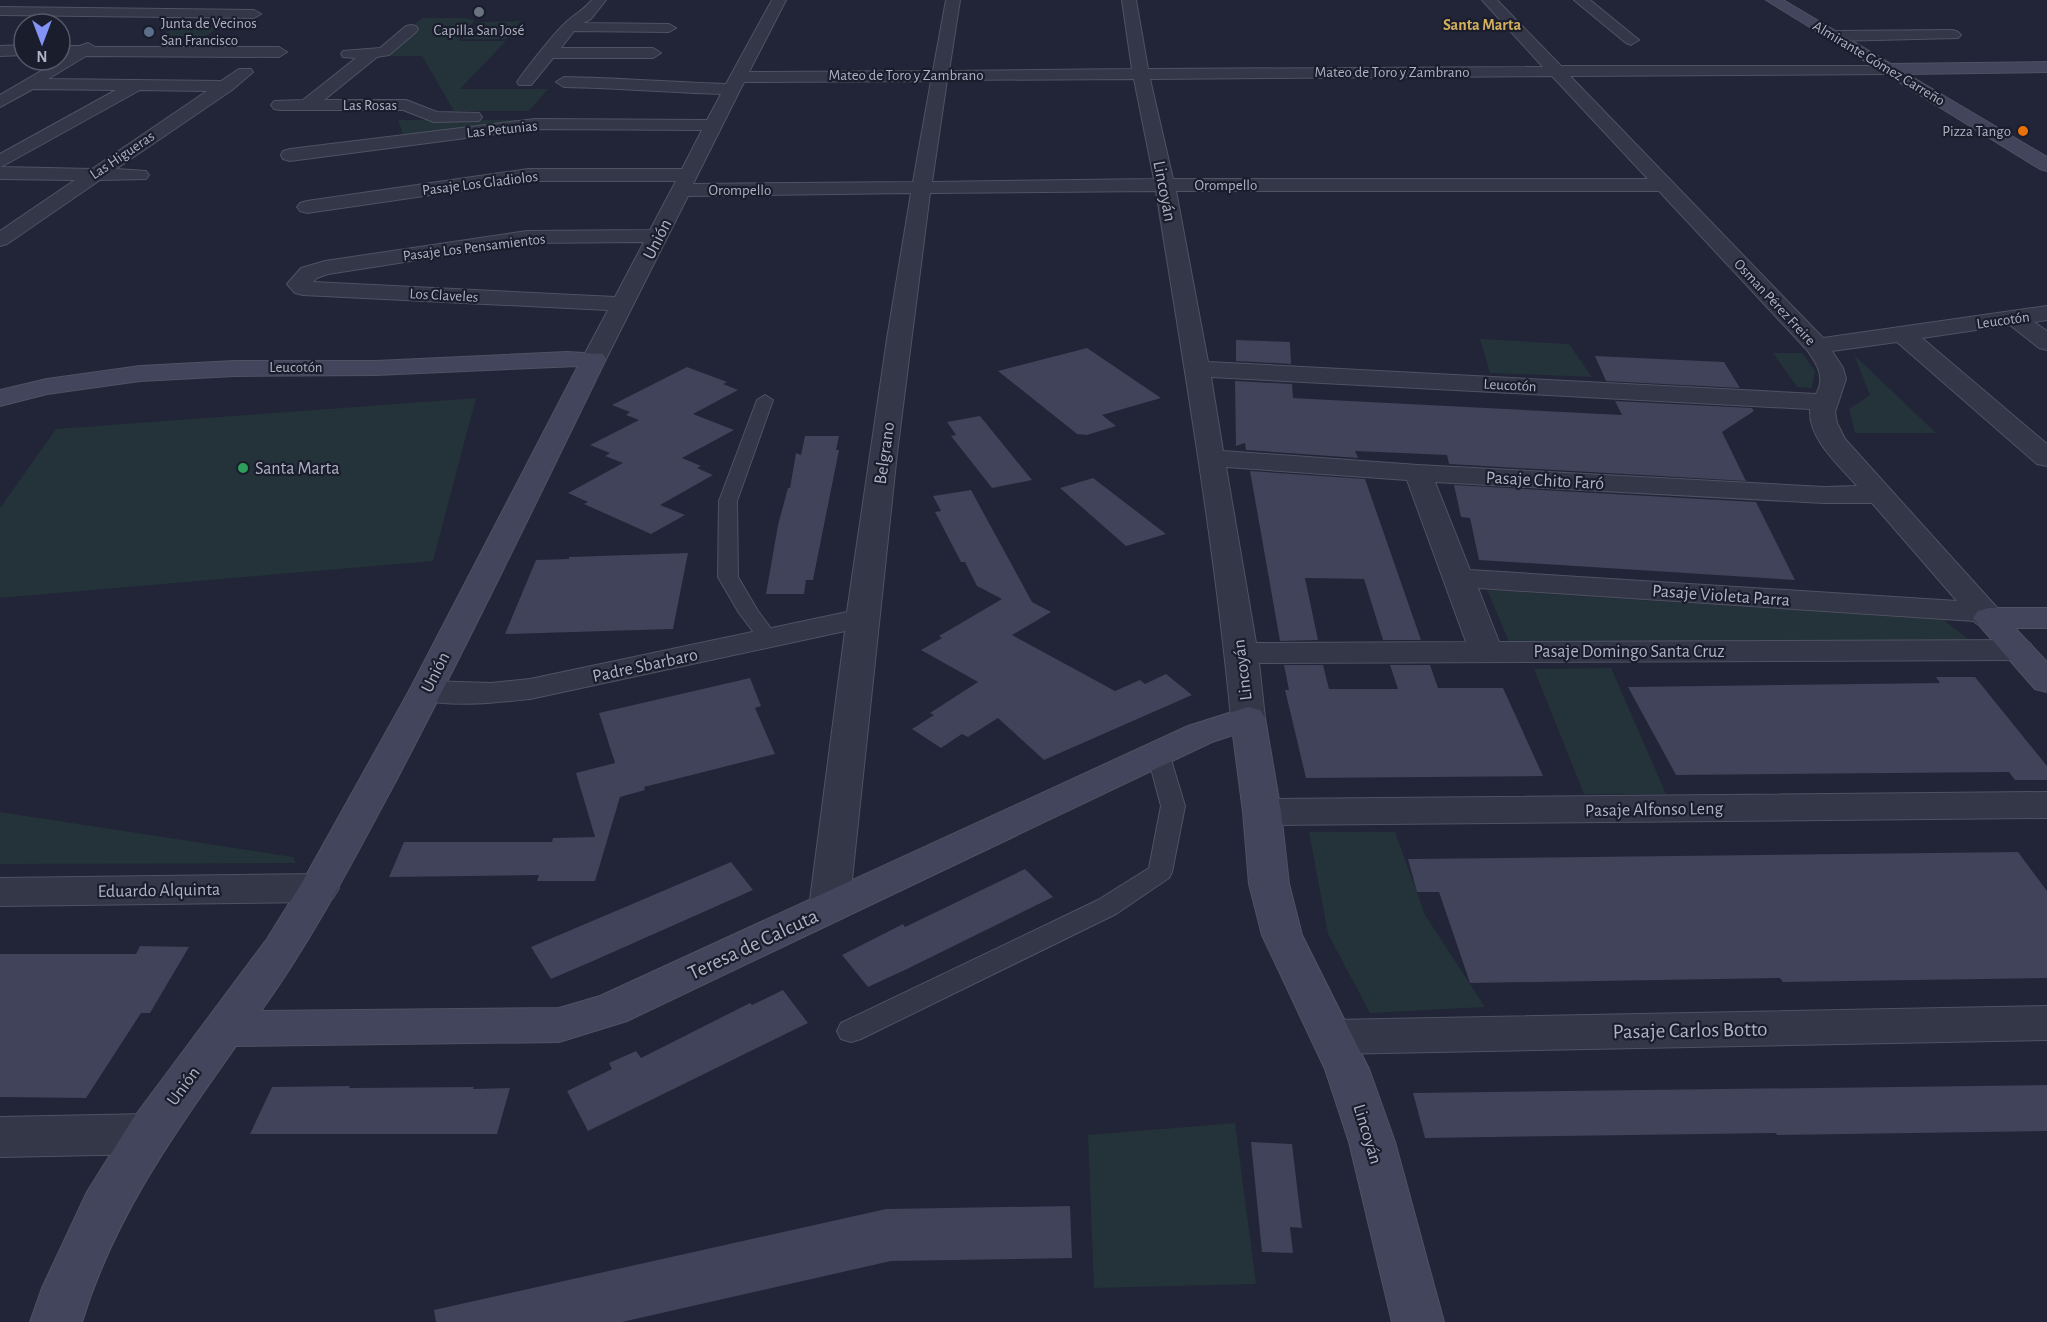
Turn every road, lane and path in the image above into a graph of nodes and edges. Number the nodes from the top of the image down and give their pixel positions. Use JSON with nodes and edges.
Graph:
{"nodes":[{"id":1,"x":178,"y":0,"type":"edge"},
{"id":2,"x":599,"y":0,"type":"edge"},
{"id":3,"x":779,"y":0,"type":"edge"},
{"id":4,"x":953,"y":0,"type":"edge"},
{"id":5,"x":1129,"y":0,"type":"edge"},
{"id":6,"x":1489,"y":0,"type":"edge"},
{"id":7,"x":1581,"y":0,"type":"edge"},
{"id":8,"x":1773,"y":0,"type":"edge"},
{"id":9,"x":0,"y":11,"type":"edge"},
{"id":10,"x":153,"y":14,"type":"junction"},
{"id":11,"x":254,"y":14,"type":"dead end"},
{"id":12,"x":570,"y":27,"type":"junction"},
{"id":13,"x":383,"y":29,"type":"dead end"},
{"id":14,"x":1953,"y":35,"type":"dead end"},
{"id":15,"x":1834,"y":36,"type":"junction"},
{"id":16,"x":1631,"y":40,"type":"dead end"},
{"id":17,"x":72,"y":51,"type":"edge"},
{"id":18,"x":81,"y":51,"type":"junction"},
{"id":19,"x":279,"y":52,"type":"dead end"},
{"id":20,"x":548,"y":53,"type":"junction"},
{"id":21,"x":653,"y":53,"type":"junction"},
{"id":22,"x":341,"y":54,"type":"dead end"},
{"id":23,"x":371,"y":54,"type":"junction"},
{"id":24,"x":2047,"y":68,"type":"edge"},
{"id":25,"x":1890,"y":69,"type":"junction"},
{"id":26,"x":1556,"y":70,"type":"junction"},
{"id":27,"x":246,"y":72,"type":"dead end"},
{"id":28,"x":46,"y":74,"type":"junction"},
{"id":29,"x":1141,"y":74,"type":"junction"},
{"id":30,"x":939,"y":75,"type":"junction"},
{"id":31,"x":525,"y":82,"type":"dead end"},
{"id":32,"x":564,"y":82,"type":"dead end"},
{"id":33,"x":633,"y":82,"type":"junction"},
{"id":34,"x":734,"y":83,"type":"junction"},
{"id":35,"x":30,"y":84,"type":"junction"},
{"id":36,"x":0,"y":85,"type":"edge"},
{"id":37,"x":136,"y":85,"type":"junction"},
{"id":38,"x":226,"y":86,"type":"junction"},
{"id":39,"x":0,"y":102,"type":"edge"},
{"id":40,"x":280,"y":105,"type":"dead end"},
{"id":41,"x":307,"y":105,"type":"junction"},
{"id":42,"x":535,"y":124,"type":"junction"},
{"id":43,"x":715,"y":125,"type":"junction"},
{"id":44,"x":290,"y":155,"type":"dead end"},
{"id":45,"x":0,"y":162,"type":"edge"},
{"id":46,"x":2047,"y":165,"type":"edge"},
{"id":47,"x":0,"y":174,"type":"edge"},
{"id":48,"x":93,"y":175,"type":"junction"},
{"id":49,"x":140,"y":175,"type":"dead end"},
{"id":50,"x":685,"y":183,"type":"junction"},
{"id":51,"x":1664,"y":184,"type":"junction"},
{"id":52,"x":1165,"y":185,"type":"junction"},
{"id":53,"x":922,"y":188,"type":"junction"},
{"id":54,"x":307,"y":207,"type":"dead end"},
{"id":55,"x":659,"y":236,"type":"junction"},
{"id":56,"x":0,"y":240,"type":"edge"},
{"id":57,"x":325,"y":268,"type":"joint"},
{"id":58,"x":623,"y":304,"type":"junction"},
{"id":59,"x":2047,"y":314,"type":"edge"},
{"id":60,"x":2015,"y":318,"type":"junction"},
{"id":61,"x":1904,"y":335,"type":"junction"},
{"id":62,"x":2047,"y":343,"type":"edge"},
{"id":63,"x":1817,"y":346,"type":"junction"},
{"id":64,"x":594,"y":358,"type":"junction"},
{"id":65,"x":1197,"y":369,"type":"junction"},
{"id":66,"x":0,"y":398,"type":"edge"},
{"id":67,"x":765,"y":400,"type":"dead end"},
{"id":68,"x":1824,"y":402,"type":"junction"},
{"id":69,"x":1210,"y":458,"type":"junction"},
{"id":70,"x":2047,"y":458,"type":"edge"},
{"id":71,"x":1418,"y":473,"type":"junction"},
{"id":72,"x":1880,"y":494,"type":"junction"},
{"id":73,"x":1458,"y":578,"type":"junction"},
{"id":74,"x":1986,"y":615,"type":"junction"},
{"id":75,"x":862,"y":618,"type":"junction"},
{"id":76,"x":2047,"y":618,"type":"edge"},
{"id":77,"x":768,"y":638,"type":"junction"},
{"id":78,"x":2018,"y":650,"type":"junction"},
{"id":79,"x":1486,"y":651,"type":"junction"},
{"id":80,"x":1241,"y":653,"type":"junction"},
{"id":81,"x":2047,"y":682,"type":"edge"},
{"id":82,"x":426,"y":691,"type":"junction"},
{"id":83,"x":1248,"y":718,"type":"junction"},
{"id":84,"x":1158,"y":753,"type":"junction"},
{"id":85,"x":2047,"y":806,"type":"edge"},
{"id":86,"x":1262,"y":812,"type":"junction"},
{"id":87,"x":319,"y":888,"type":"junction"},
{"id":88,"x":0,"y":892,"type":"edge"},
{"id":89,"x":829,"y":908,"type":"junction"},
{"id":90,"x":2047,"y":1023,"type":"edge"},
{"id":91,"x":225,"y":1029,"type":"junction"},
{"id":92,"x":851,"y":1031,"type":"dead end"},
{"id":93,"x":1333,"y":1037,"type":"junction"},
{"id":94,"x":148,"y":1134,"type":"junction"},
{"id":95,"x":0,"y":1137,"type":"edge"},
{"id":96,"x":56,"y":1322,"type":"edge"},
{"id":97,"x":1418,"y":1322,"type":"edge"}],
"edges":[{"from":1,"to":10,"type":"street"},
{"from":2,"to":12,"type":"street"},
{"from":3,"to":34,"type":"street","name":"Unión"},
{"from":4,"to":30,"type":"street","name":"Belgrano"},
{"from":5,"to":29,"type":"street","name":"Lincoyán"},
{"from":6,"to":26,"type":"street","name":"Osman Pérez Freire"},
{"from":7,"to":16,"type":"street"},
{"from":8,"to":15,"type":"street","name":"Almirante Gómez Carreño"},
{"from":9,"to":10,"type":"street"},
{"from":10,"to":11,"type":"street"},
{"from":10,"to":18,"type":"street"},
{"from":12,"to":20,"type":"street"},
{"from":12,"to":21,"type":"street"},
{"from":13,"to":23,"type":"street","name":"Las Rosas"},
{"from":14,"to":15,"type":"street"},
{"from":15,"to":25,"type":"street","name":"Almirante Gómez Carreño"},
{"from":17,"to":18,"type":"street"},
{"from":18,"to":19,"type":"street"},
{"from":18,"to":28,"type":"street"},
{"from":20,"to":21,"type":"street"},
{"from":20,"to":31,"type":"street"},
{"from":21,"to":33,"type":"street"},
{"from":22,"to":23,"type":"street","name":"Las Rosas"},
{"from":23,"to":41,"type":"street","name":"Las Rosas"},
{"from":24,"to":25,"type":"street","name":"Mateo de Toro y Zambrano"},
{"from":25,"to":26,"type":"street","name":"Mateo de Toro y Zambrano"},
{"from":25,"to":46,"type":"street","name":"Almirante Gómez Carreño"},
{"from":26,"to":29,"type":"street","name":"Mateo de Toro y Zambrano"},
{"from":26,"to":51,"type":"street","name":"Osman Pérez Freire"},
{"from":27,"to":38,"type":"street","name":"Las Higueras"},
{"from":28,"to":35,"type":"street"},
{"from":28,"to":36,"type":"street"},
{"from":29,"to":30,"type":"street","name":"Mateo de Toro y Zambrano"},
{"from":29,"to":52,"type":"street","name":"Lincoyán"},
{"from":30,"to":34,"type":"street","name":"Mateo de Toro y Zambrano"},
{"from":30,"to":53,"type":"street","name":"Belgrano"},
{"from":32,"to":33,"type":"street","name":"Mateo de Toro y Zambrano"},
{"from":33,"to":34,"type":"street","name":"Mateo de Toro y Zambrano"},
{"from":34,"to":43,"type":"street","name":"Unión"},
{"from":35,"to":37,"type":"street"},
{"from":35,"to":39,"type":"street"},
{"from":37,"to":38,"type":"street"},
{"from":37,"to":45,"type":"street"},
{"from":38,"to":48,"type":"street","name":"Las Higueras"},
{"from":40,"to":41,"type":"street","name":"Las Rosas"},
{"from":41,"to":42,"type":"street","name":"Las Rosas"},
{"from":42,"to":43,"type":"street","name":"Las Petunias"},
{"from":42,"to":44,"type":"street","name":"Las Petunias"},
{"from":43,"to":50,"type":"street","name":"Unión"},
{"from":47,"to":48,"type":"street"},
{"from":48,"to":49,"type":"street"},
{"from":48,"to":56,"type":"street","name":"Las Higueras"},
{"from":50,"to":53,"type":"street","name":"Orompello"},
{"from":50,"to":54,"type":"street","name":"Pasaje Los Gladiolos"},
{"from":50,"to":55,"type":"street","name":"Unión"},
{"from":51,"to":52,"type":"street","name":"Orompello"},
{"from":51,"to":63,"type":"street","name":"Osman Pérez Freire"},
{"from":52,"to":53,"type":"street","name":"Orompello"},
{"from":52,"to":65,"type":"street","name":"Lincoyán"},
{"from":53,"to":75,"type":"street","name":"Belgrano"},
{"from":55,"to":57,"type":"street","name":"Pasaje Los Pensamientos"},
{"from":55,"to":58,"type":"street","name":"Unión"},
{"from":57,"to":58,"type":"street","name":"Los Claveles"},
{"from":58,"to":64,"type":"street","name":"Unión"},
{"from":59,"to":60,"type":"street","name":"Leucotón"},
{"from":60,"to":61,"type":"street","name":"Leucotón"},
{"from":60,"to":62,"type":"street"},
{"from":61,"to":63,"type":"street","name":"Leucotón"},
{"from":61,"to":70,"type":"street"},
{"from":63,"to":68,"type":"street","name":"Osman Pérez Freire"},
{"from":64,"to":66,"type":"street","name":"Leucotón"},
{"from":64,"to":82,"type":"street","name":"Unión"},
{"from":65,"to":68,"type":"street","name":"Leucotón"},
{"from":65,"to":69,"type":"street","name":"Lincoyán"},
{"from":67,"to":77,"type":"lane"},
{"from":68,"to":72,"type":"street","name":"Osman Pérez Freire"},
{"from":69,"to":71,"type":"street","name":"Pasaje Chito Faró"},
{"from":69,"to":80,"type":"street","name":"Lincoyán"},
{"from":71,"to":72,"type":"street","name":"Pasaje Chito Faró"},
{"from":71,"to":73,"type":"street"},
{"from":72,"to":74,"type":"street","name":"Osman Pérez Freire"},
{"from":73,"to":74,"type":"street","name":"Pasaje Violeta Parra"},
{"from":73,"to":79,"type":"street"},
{"from":74,"to":76,"type":"street"},
{"from":74,"to":78,"type":"street","name":"Osman Pérez Freire"},
{"from":75,"to":77,"type":"street","name":"Padre Sbarbaro"},
{"from":75,"to":89,"type":"street","name":"Belgrano"},
{"from":77,"to":82,"type":"street","name":"Padre Sbarbaro"},
{"from":78,"to":79,"type":"street","name":"Pasaje Domingo Santa Cruz"},
{"from":78,"to":81,"type":"street","name":"Osman Pérez Freire"},
{"from":79,"to":80,"type":"street","name":"Pasaje Domingo Santa Cruz"},
{"from":80,"to":83,"type":"street","name":"Lincoyán"},
{"from":82,"to":87,"type":"street","name":"Unión"},
{"from":83,"to":84,"type":"street","name":"Teresa de Calcuta"},
{"from":83,"to":86,"type":"street","name":"Lincoyán"},
{"from":84,"to":89,"type":"street","name":"Teresa de Calcuta"},
{"from":84,"to":92,"type":"lane"},
{"from":85,"to":86,"type":"street","name":"Pasaje Alfonso Leng"},
{"from":86,"to":93,"type":"street","name":"Lincoyán"},
{"from":87,"to":88,"type":"street","name":"Eduardo Alquinta"},
{"from":87,"to":91,"type":"street","name":"Unión"},
{"from":89,"to":91,"type":"street","name":"Teresa de Calcuta"},
{"from":90,"to":93,"type":"street","name":"Pasaje Carlos Botto"},
{"from":91,"to":94,"type":"street","name":"Unión"},
{"from":93,"to":97,"type":"street","name":"Lincoyán"},
{"from":94,"to":95,"type":"street"},
{"from":94,"to":96,"type":"street","name":"Unión"}]}
